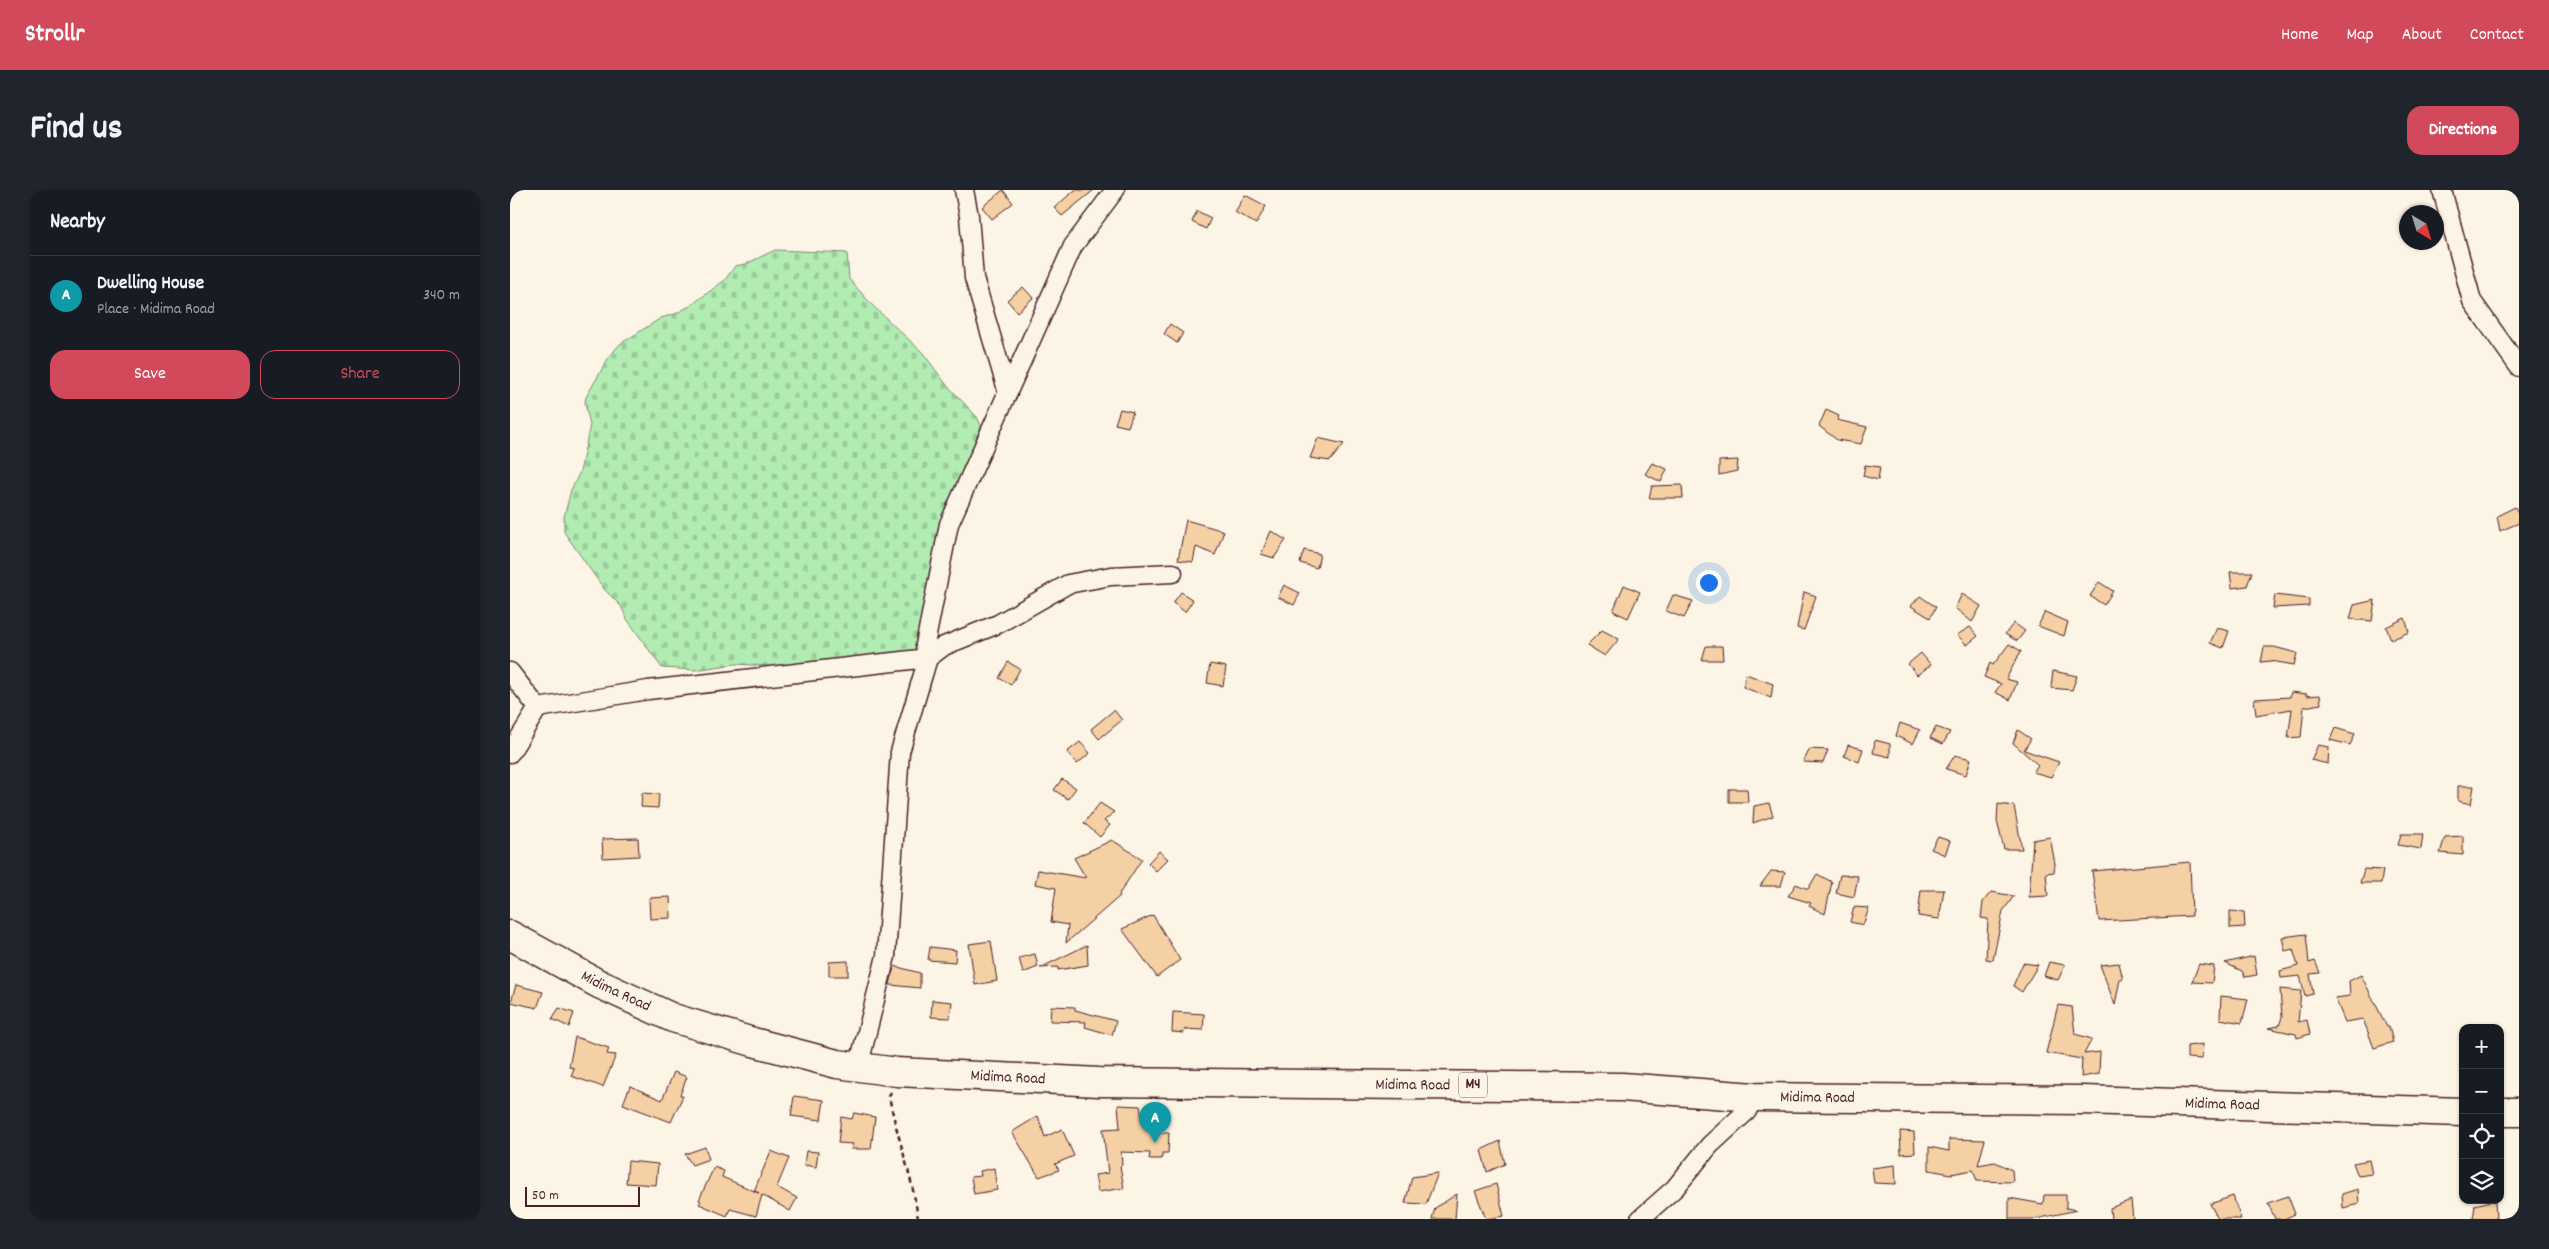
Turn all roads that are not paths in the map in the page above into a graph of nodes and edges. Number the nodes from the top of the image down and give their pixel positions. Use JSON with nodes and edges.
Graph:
{"nodes":[{"id":1,"x":964,"y":190,"type":"edge"},
{"id":2,"x":1115,"y":190,"type":"edge"},
{"id":3,"x":2442,"y":190,"type":"edge"},
{"id":4,"x":2519,"y":367,"type":"edge"},
{"id":5,"x":1008,"y":393,"type":"junction"},
{"id":6,"x":1173,"y":574,"type":"dead end"},
{"id":7,"x":928,"y":658,"type":"junction"},
{"id":8,"x":510,"y":672,"type":"edge"},
{"id":9,"x":538,"y":708,"type":"junction"},
{"id":10,"x":510,"y":753,"type":"edge"},
{"id":11,"x":510,"y":935,"type":"edge"},
{"id":12,"x":858,"y":1068,"type":"junction"},
{"id":13,"x":1754,"y":1098,"type":"junction"},
{"id":14,"x":2459,"y":1112,"type":"edge"},
{"id":15,"x":2504,"y":1112,"type":"edge"},
{"id":16,"x":2519,"y":1112,"type":"edge"},
{"id":17,"x":1640,"y":1219,"type":"edge"}],
"edges":[{"from":1,"to":5,"type":"street"},
{"from":2,"to":5,"type":"street"},
{"from":3,"to":4,"type":"street"},
{"from":5,"to":7,"type":"street"},
{"from":6,"to":7,"type":"street"},
{"from":7,"to":9,"type":"street"},
{"from":7,"to":12,"type":"street"},
{"from":8,"to":9,"type":"street"},
{"from":9,"to":10,"type":"street"},
{"from":11,"to":12,"type":"main road","name":"Midima Road","number":"M4"},
{"from":12,"to":13,"type":"main road","name":"Midima Road","number":"M4"},
{"from":13,"to":14,"type":"main road","name":"Midima Road","number":"M4"},
{"from":13,"to":17,"type":"street"},
{"from":15,"to":16,"type":"main road"}]}
